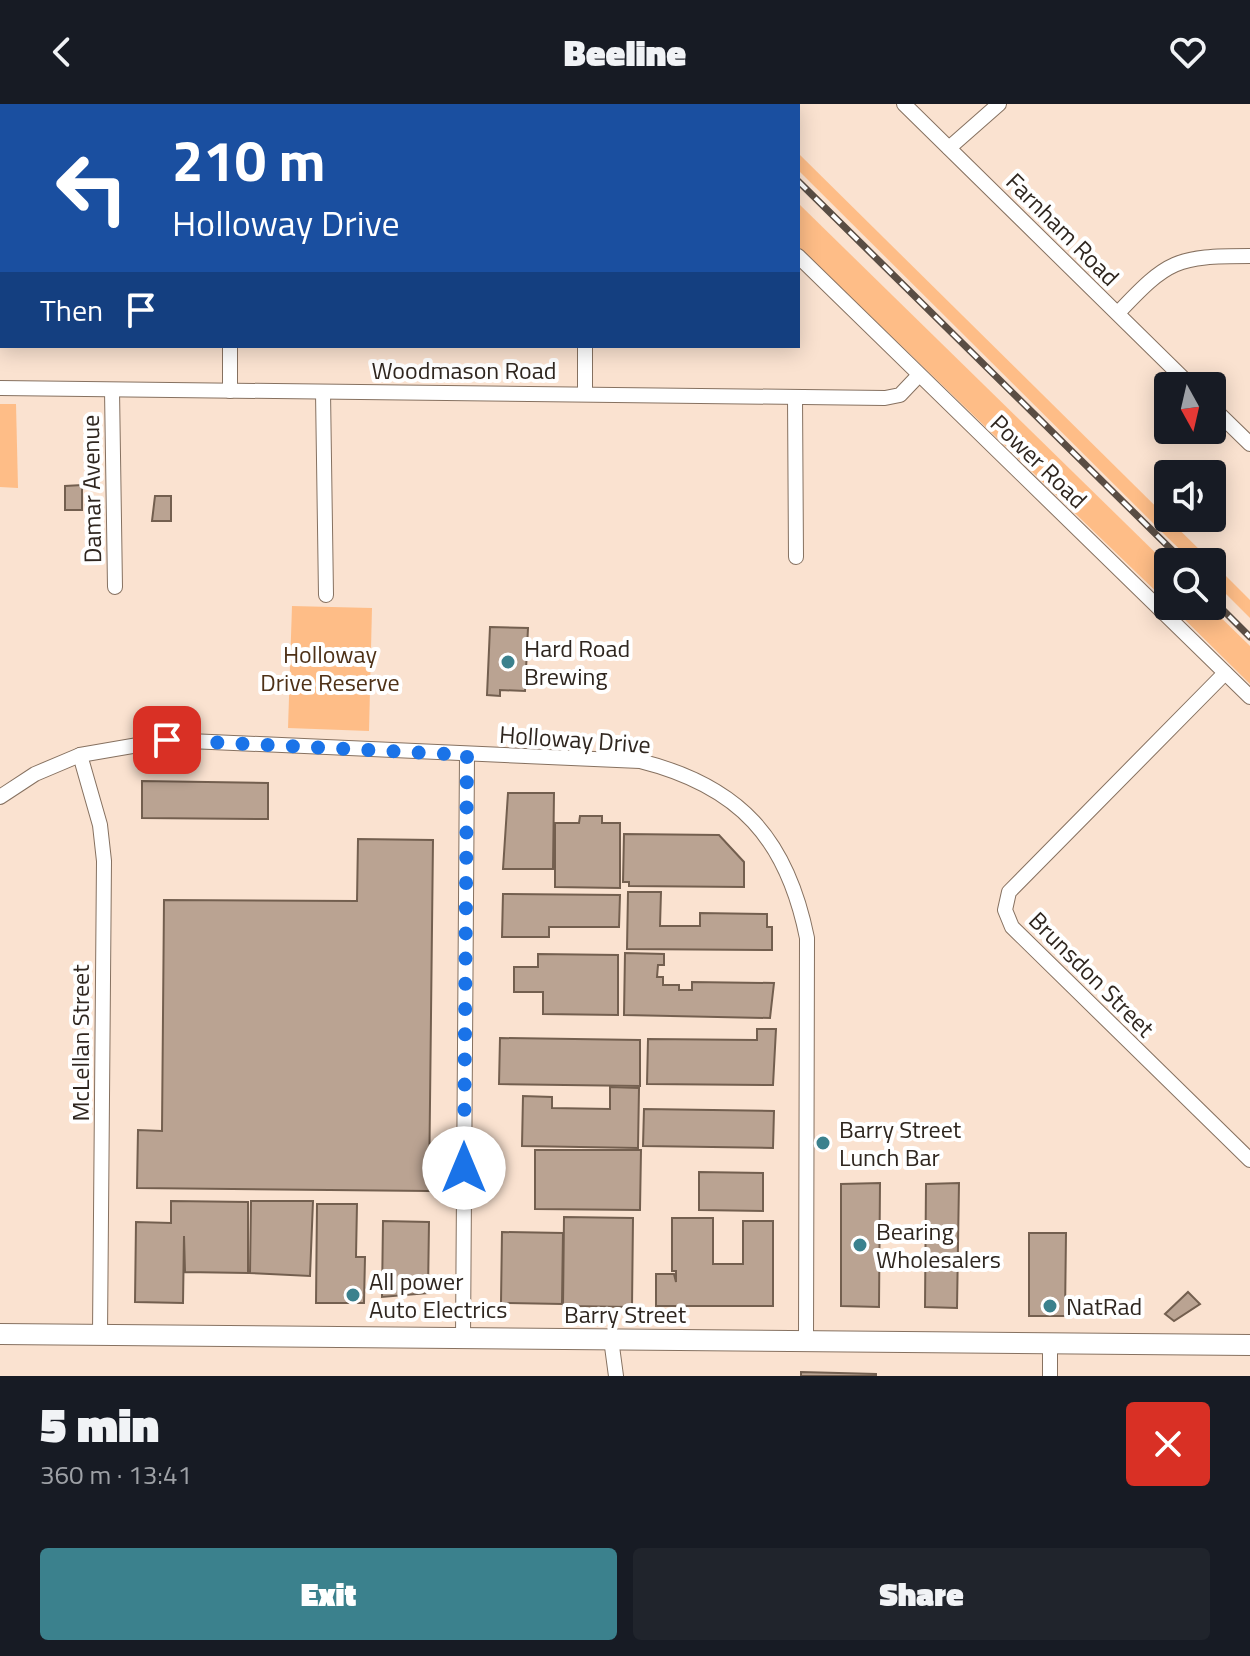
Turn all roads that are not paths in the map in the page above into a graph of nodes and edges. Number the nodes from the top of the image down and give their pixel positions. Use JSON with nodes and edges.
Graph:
{"nodes":[{"id":1,"x":904,"y":104,"type":"edge"},
{"id":2,"x":999,"y":104,"type":"edge"},
{"id":3,"x":949,"y":148,"type":"junction"},
{"id":4,"x":1250,"y":256,"type":"edge"},
{"id":5,"x":800,"y":258,"type":"edge"},
{"id":6,"x":1118,"y":313,"type":"junction"},
{"id":7,"x":230,"y":348,"type":"edge"},
{"id":8,"x":585,"y":348,"type":"edge"},
{"id":9,"x":1177,"y":372,"type":"edge"},
{"id":10,"x":919,"y":375,"type":"junction"},
{"id":11,"x":0,"y":388,"type":"edge"},
{"id":12,"x":112,"y":390,"type":"junction"},
{"id":13,"x":230,"y":391,"type":"junction"},
{"id":14,"x":323,"y":392,"type":"junction"},
{"id":15,"x":585,"y":393,"type":"junction"},
{"id":16,"x":795,"y":397,"type":"junction"},
{"id":17,"x":1226,"y":421,"type":"edge"},
{"id":18,"x":1250,"y":444,"type":"edge"},
{"id":19,"x":796,"y":557,"type":"dead end"},
{"id":20,"x":115,"y":587,"type":"dead end"},
{"id":21,"x":326,"y":595,"type":"dead end"},
{"id":22,"x":1225,"y":673,"type":"junction"},
{"id":23,"x":1250,"y":697,"type":"edge"},
{"id":24,"x":80,"y":755,"type":"junction"},
{"id":25,"x":467,"y":755,"type":"junction"},
{"id":26,"x":0,"y":797,"type":"edge"},
{"id":27,"x":1250,"y":1160,"type":"edge"},
{"id":28,"x":0,"y":1334,"type":"edge"},
{"id":29,"x":100,"y":1334,"type":"junction"},
{"id":30,"x":463,"y":1339,"type":"junction"},
{"id":31,"x":611,"y":1339,"type":"junction"},
{"id":32,"x":806,"y":1341,"type":"junction"},
{"id":33,"x":1050,"y":1342,"type":"junction"},
{"id":34,"x":1250,"y":1345,"type":"edge"},
{"id":35,"x":616,"y":1376,"type":"edge"},
{"id":36,"x":1050,"y":1376,"type":"edge"}],
"edges":[{"from":1,"to":3,"type":"street","name":"Farnham Road"},
{"from":2,"to":3,"type":"street"},
{"from":3,"to":6,"type":"street","name":"Farnham Road"},
{"from":4,"to":6,"type":"street"},
{"from":5,"to":10,"type":"street","name":"Power Road"},
{"from":6,"to":9,"type":"street","name":"Farnham Road"},
{"from":7,"to":13,"type":"street"},
{"from":8,"to":15,"type":"street"},
{"from":10,"to":16,"type":"street","name":"Woodmason Road"},
{"from":10,"to":22,"type":"street","name":"Power Road"},
{"from":11,"to":12,"type":"street","name":"Woodmason Road"},
{"from":12,"to":13,"type":"street","name":"Woodmason Road"},
{"from":12,"to":20,"type":"street","name":"Damar Avenue"},
{"from":13,"to":14,"type":"street","name":"Woodmason Road"},
{"from":14,"to":15,"type":"street","name":"Woodmason Road"},
{"from":14,"to":21,"type":"street"},
{"from":15,"to":16,"type":"street","name":"Woodmason Road"},
{"from":16,"to":19,"type":"street"},
{"from":17,"to":18,"type":"street"},
{"from":22,"to":23,"type":"street","name":"Power Road"},
{"from":22,"to":27,"type":"street","name":"Brunsdon Street"},
{"from":24,"to":25,"type":"street","name":"Holloway Drive"},
{"from":24,"to":26,"type":"street","name":"Holloway Drive"},
{"from":24,"to":29,"type":"street","name":"McLellan Street"},
{"from":25,"to":30,"type":"street"},
{"from":25,"to":32,"type":"street","name":"Holloway Drive"},
{"from":28,"to":29,"type":"main road","name":"Barry Street"},
{"from":29,"to":30,"type":"main road","name":"Barry Street"},
{"from":30,"to":31,"type":"main road","name":"Barry Street"},
{"from":31,"to":32,"type":"main road","name":"Barry Street"},
{"from":31,"to":35,"type":"street"},
{"from":32,"to":33,"type":"main road","name":"Barry Street"},
{"from":33,"to":34,"type":"main road","name":"Barry Street"},
{"from":33,"to":36,"type":"street"}]}
